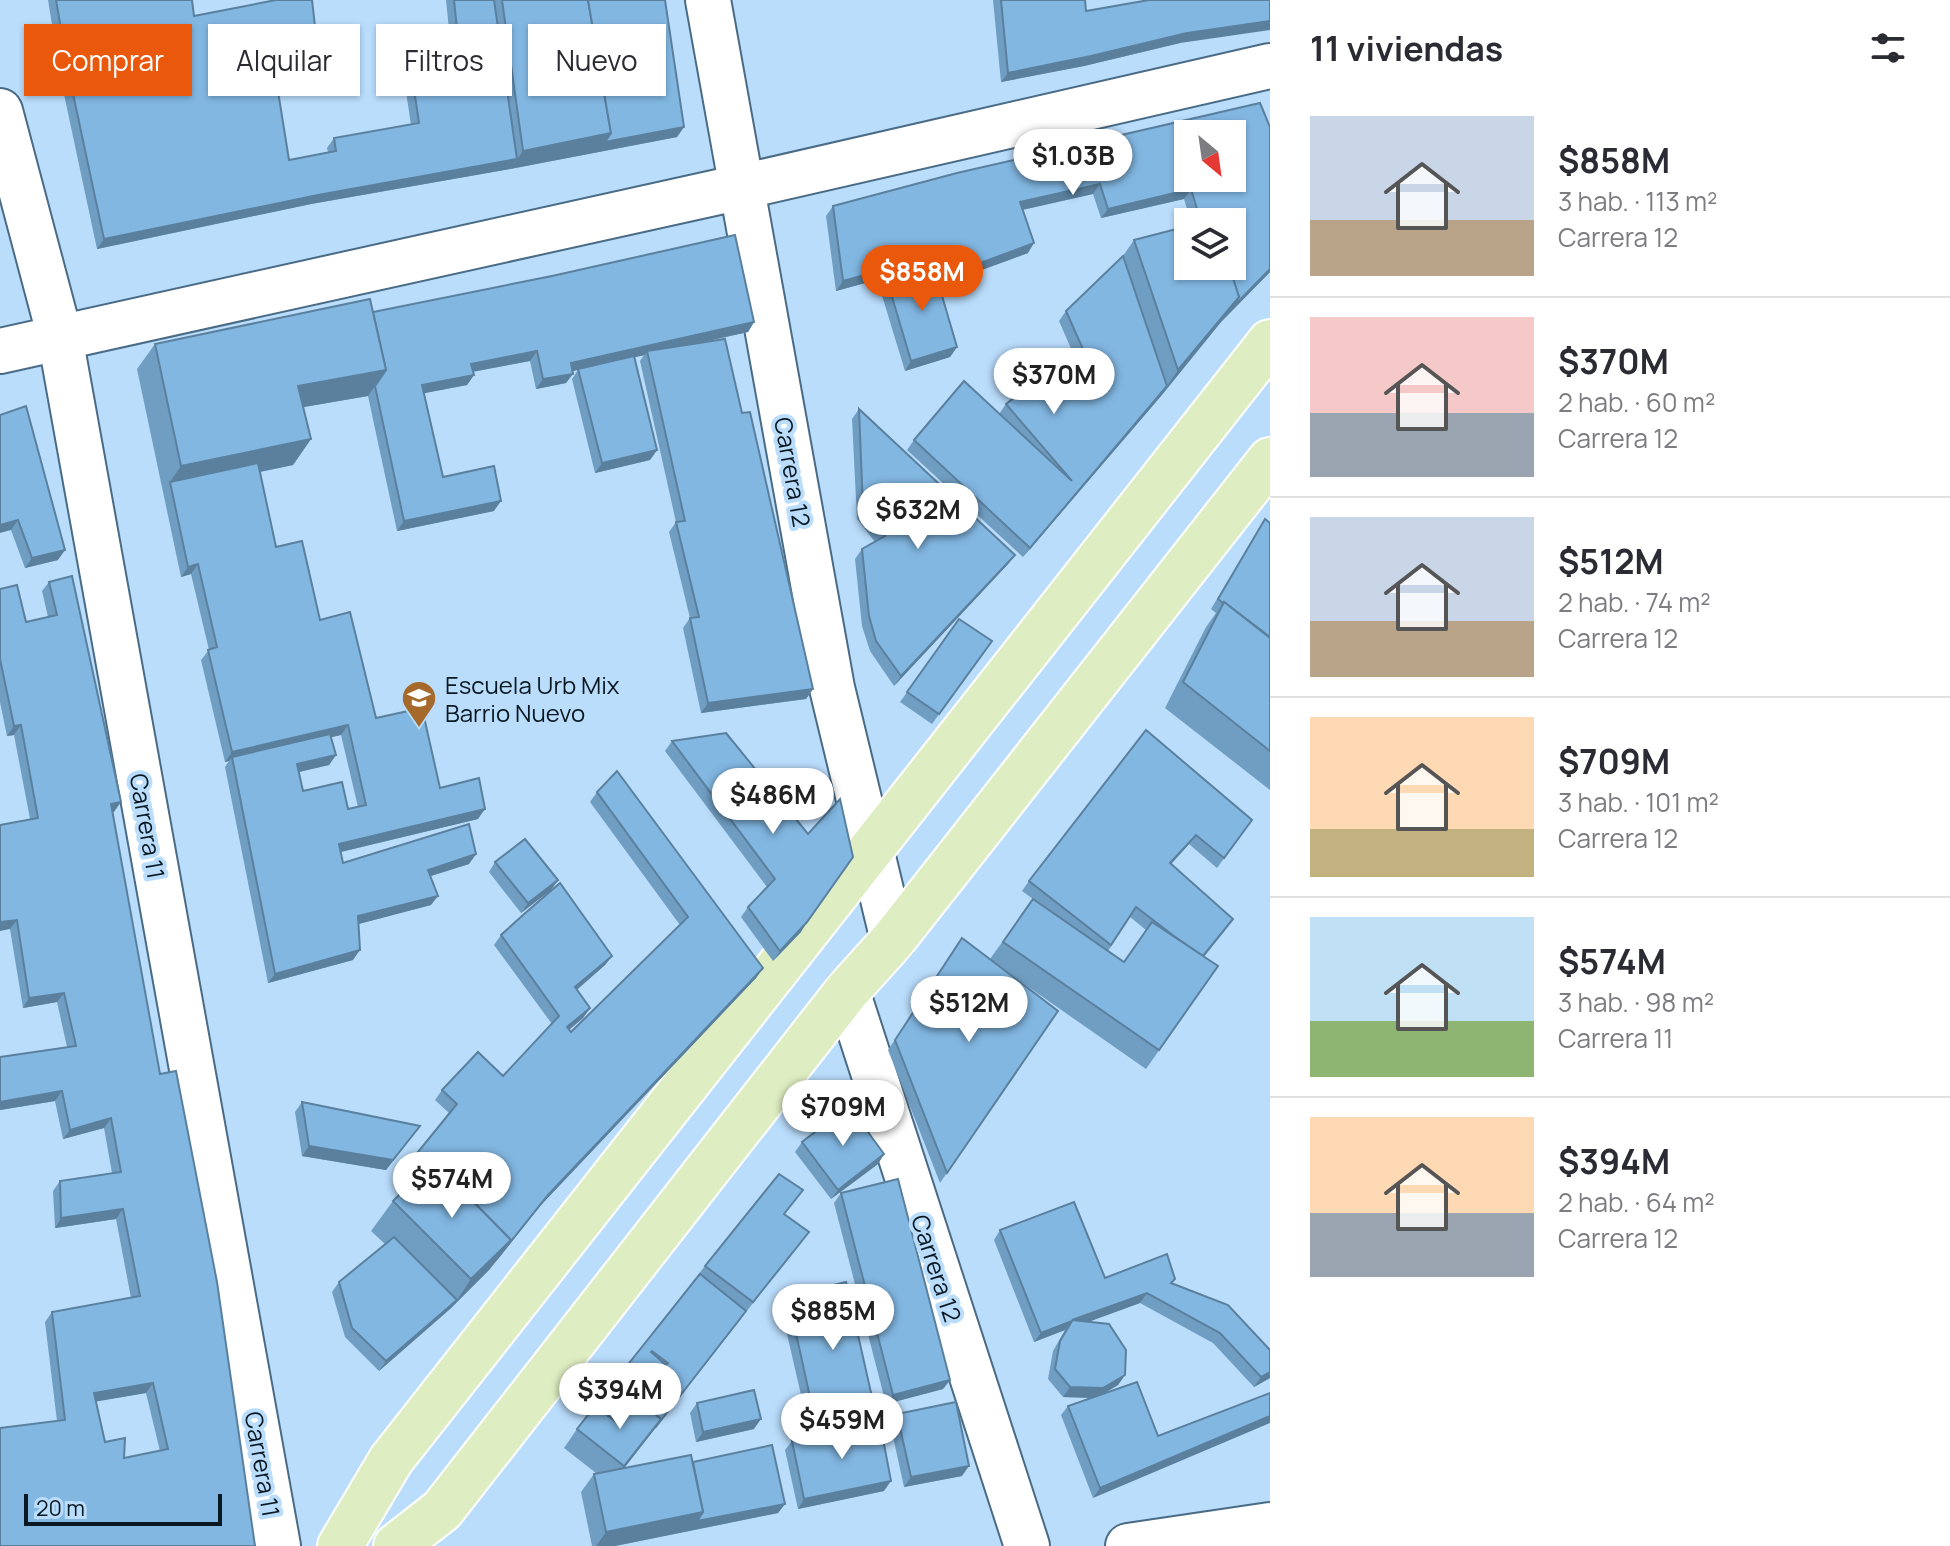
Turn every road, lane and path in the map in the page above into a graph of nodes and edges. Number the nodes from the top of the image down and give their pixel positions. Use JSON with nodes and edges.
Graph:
{"nodes":[{"id":1,"x":708,"y":0,"type":"edge"},
{"id":2,"x":1270,"y":66,"type":"edge"},
{"id":3,"x":0,"y":111,"type":"edge"},
{"id":4,"x":741,"y":187,"type":"junction"},
{"id":5,"x":60,"y":337,"type":"junction"},
{"id":6,"x":1270,"y":342,"type":"edge"},
{"id":7,"x":0,"y":351,"type":"edge"},
{"id":8,"x":1270,"y":460,"type":"edge"},
{"id":9,"x":870,"y":850,"type":"junction"},
{"id":10,"x":893,"y":940,"type":"junction"},
{"id":11,"x":847,"y":991,"type":"junction"},
{"id":12,"x":1270,"y":1525,"type":"edge"},
{"id":13,"x":278,"y":1546,"type":"edge"},
{"id":14,"x":340,"y":1546,"type":"edge"},
{"id":15,"x":396,"y":1546,"type":"edge"},
{"id":16,"x":1027,"y":1546,"type":"edge"},
{"id":17,"x":1128,"y":1546,"type":"edge"}],
"edges":[{"from":1,"to":4,"type":"street","name":"Carrera 12"},
{"from":2,"to":4,"type":"street"},
{"from":3,"to":5,"type":"street","name":"Carrera 11"},
{"from":4,"to":5,"type":"street"},
{"from":4,"to":9,"type":"street","name":"Carrera 12"},
{"from":5,"to":7,"type":"street"},
{"from":5,"to":13,"type":"street","name":"Carrera 11"},
{"from":6,"to":9,"type":"main road"},
{"from":8,"to":10,"type":"main road"},
{"from":9,"to":10,"type":"street","name":"Carrera 12"},
{"from":9,"to":14,"type":"main road"},
{"from":10,"to":11,"type":"main road"},
{"from":11,"to":15,"type":"main road"},
{"from":11,"to":16,"type":"street","name":"Carrera 12"},
{"from":12,"to":17,"type":"street"}]}
